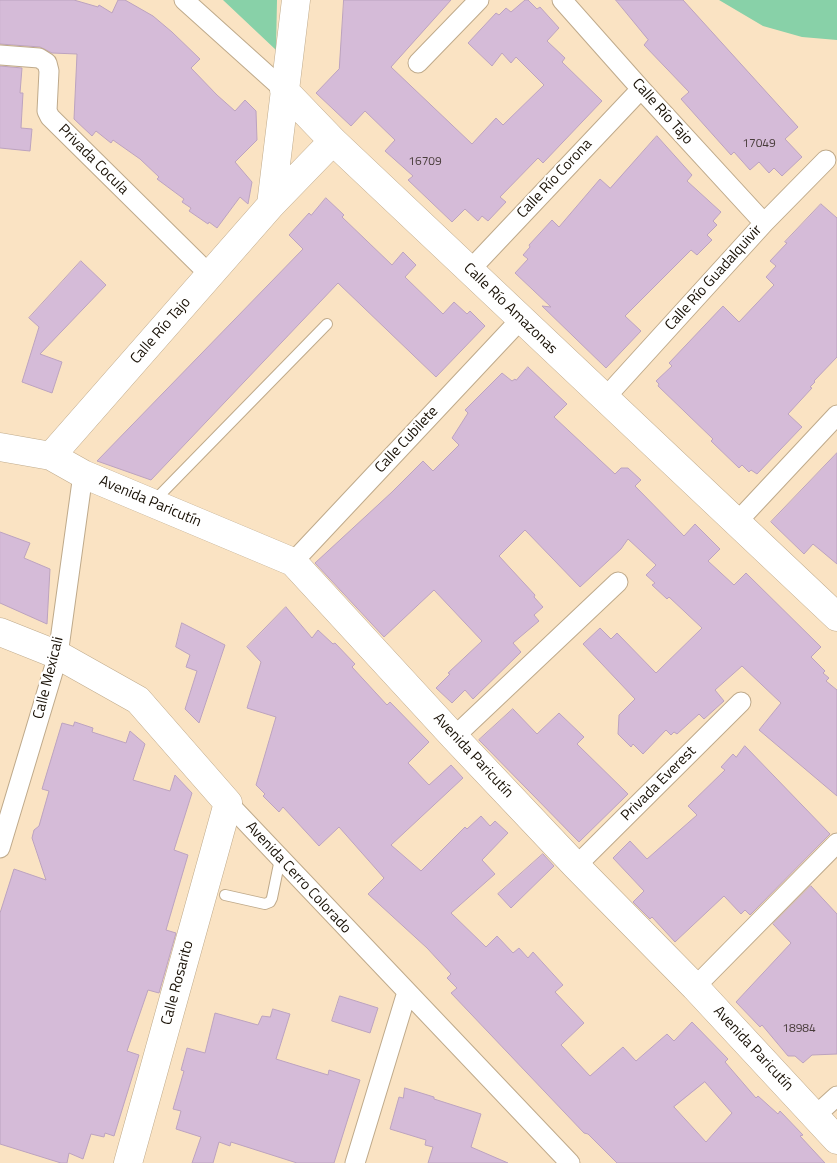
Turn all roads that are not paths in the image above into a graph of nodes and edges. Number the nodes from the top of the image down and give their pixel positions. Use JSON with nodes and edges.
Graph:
{"nodes":[{"id":1,"x":184,"y":0,"type":"edge"},
{"id":2,"x":296,"y":0,"type":"edge"},
{"id":3,"x":479,"y":0,"type":"edge"},
{"id":4,"x":562,"y":0,"type":"edge"},
{"id":5,"x":0,"y":56,"type":"edge"},
{"id":6,"x":418,"y":63,"type":"dead end"},
{"id":7,"x":641,"y":89,"type":"junction"},
{"id":8,"x":284,"y":90,"type":"junction"},
{"id":9,"x":333,"y":141,"type":"junction"},
{"id":10,"x":826,"y":160,"type":"dead end"},
{"id":11,"x":271,"y":205,"type":"junction"},
{"id":12,"x":764,"y":223,"type":"junction"},
{"id":13,"x":470,"y":270,"type":"junction"},
{"id":14,"x":210,"y":275,"type":"junction"},
{"id":15,"x":521,"y":319,"type":"junction"},
{"id":16,"x":328,"y":324,"type":"dead end"},
{"id":17,"x":605,"y":398,"type":"junction"},
{"id":18,"x":837,"y":414,"type":"edge"},
{"id":19,"x":0,"y":447,"type":"edge"},
{"id":20,"x":51,"y":456,"type":"junction"},
{"id":21,"x":83,"y":474,"type":"junction"},
{"id":22,"x":153,"y":503,"type":"junction"},
{"id":23,"x":737,"y":522,"type":"junction"},
{"id":24,"x":293,"y":562,"type":"junction"},
{"id":25,"x":618,"y":582,"type":"dead end"},
{"id":26,"x":837,"y":617,"type":"edge"},
{"id":27,"x":0,"y":632,"type":"edge"},
{"id":28,"x":58,"y":655,"type":"junction"},
{"id":29,"x":741,"y":702,"type":"dead end"},
{"id":30,"x":454,"y":737,"type":"junction"},
{"id":31,"x":228,"y":803,"type":"junction"},
{"id":32,"x":837,"y":843,"type":"edge"},
{"id":33,"x":0,"y":848,"type":"edge"},
{"id":34,"x":280,"y":859,"type":"junction"},
{"id":35,"x":576,"y":866,"type":"junction"},
{"id":36,"x":226,"y":895,"type":"dead end"},
{"id":37,"x":695,"y":987,"type":"junction"},
{"id":38,"x":407,"y":992,"type":"junction"},
{"id":39,"x":837,"y":1096,"type":"edge"},
{"id":40,"x":815,"y":1116,"type":"junction"},
{"id":41,"x":837,"y":1140,"type":"edge"},
{"id":42,"x":128,"y":1163,"type":"edge"},
{"id":43,"x":355,"y":1163,"type":"edge"},
{"id":44,"x":570,"y":1163,"type":"edge"}],
"edges":[{"from":1,"to":8,"type":"street","name":"Calle Río Amazonas"},
{"from":2,"to":8,"type":"street"},
{"from":3,"to":6,"type":"street"},
{"from":4,"to":7,"type":"street","name":"Calle Río Tajo"},
{"from":5,"to":14,"type":"street","name":"Privada Cocula"},
{"from":7,"to":12,"type":"street","name":"Calle Río Tajo"},
{"from":7,"to":13,"type":"street","name":"Calle Río Corona"},
{"from":8,"to":9,"type":"street","name":"Calle Río Amazonas"},
{"from":8,"to":11,"type":"street"},
{"from":9,"to":11,"type":"street","name":"Calle Río Tajo"},
{"from":9,"to":13,"type":"street","name":"Calle Río Amazonas"},
{"from":10,"to":12,"type":"street","name":"Calle Río Guadalquivir"},
{"from":11,"to":14,"type":"street","name":"Calle Río Tajo"},
{"from":12,"to":17,"type":"street","name":"Calle Río Guadalquivir"},
{"from":13,"to":15,"type":"street","name":"Calle Río Amazonas"},
{"from":14,"to":20,"type":"street","name":"Calle Río Tajo"},
{"from":15,"to":17,"type":"street","name":"Calle Río Amazonas"},
{"from":15,"to":24,"type":"street","name":"Calle Cubilete"},
{"from":16,"to":22,"type":"lane"},
{"from":17,"to":23,"type":"street","name":"Calle Río Amazonas"},
{"from":18,"to":23,"type":"street"},
{"from":19,"to":20,"type":"street","name":"Avenida Paricutín"},
{"from":20,"to":21,"type":"street","name":"Avenida Paricutín"},
{"from":21,"to":22,"type":"street","name":"Avenida Paricutín"},
{"from":21,"to":28,"type":"street","name":"Calle Mexicali"},
{"from":22,"to":24,"type":"street","name":"Avenida Paricutín"},
{"from":23,"to":26,"type":"street","name":"Calle Río Amazonas"},
{"from":24,"to":30,"type":"street","name":"Avenida Paricutín"},
{"from":25,"to":30,"type":"street"},
{"from":27,"to":28,"type":"street","name":"Avenida Cerro Colorado"},
{"from":28,"to":31,"type":"street","name":"Avenida Cerro Colorado"},
{"from":28,"to":33,"type":"street","name":"Calle Mexicali"},
{"from":29,"to":35,"type":"street","name":"Privada Everest"},
{"from":30,"to":35,"type":"street","name":"Avenida Paricutín"},
{"from":31,"to":34,"type":"street","name":"Avenida Cerro Colorado"},
{"from":31,"to":42,"type":"street","name":"Calle Rosarito"},
{"from":32,"to":37,"type":"street"},
{"from":34,"to":36,"type":"lane"},
{"from":34,"to":38,"type":"street","name":"Avenida Cerro Colorado"},
{"from":35,"to":37,"type":"street","name":"Avenida Paricutín"},
{"from":37,"to":40,"type":"street","name":"Avenida Paricutín"},
{"from":38,"to":43,"type":"street"},
{"from":38,"to":44,"type":"street","name":"Avenida Cerro Colorado"},
{"from":39,"to":40,"type":"street"},
{"from":40,"to":41,"type":"street","name":"Avenida Paricutín"}]}
